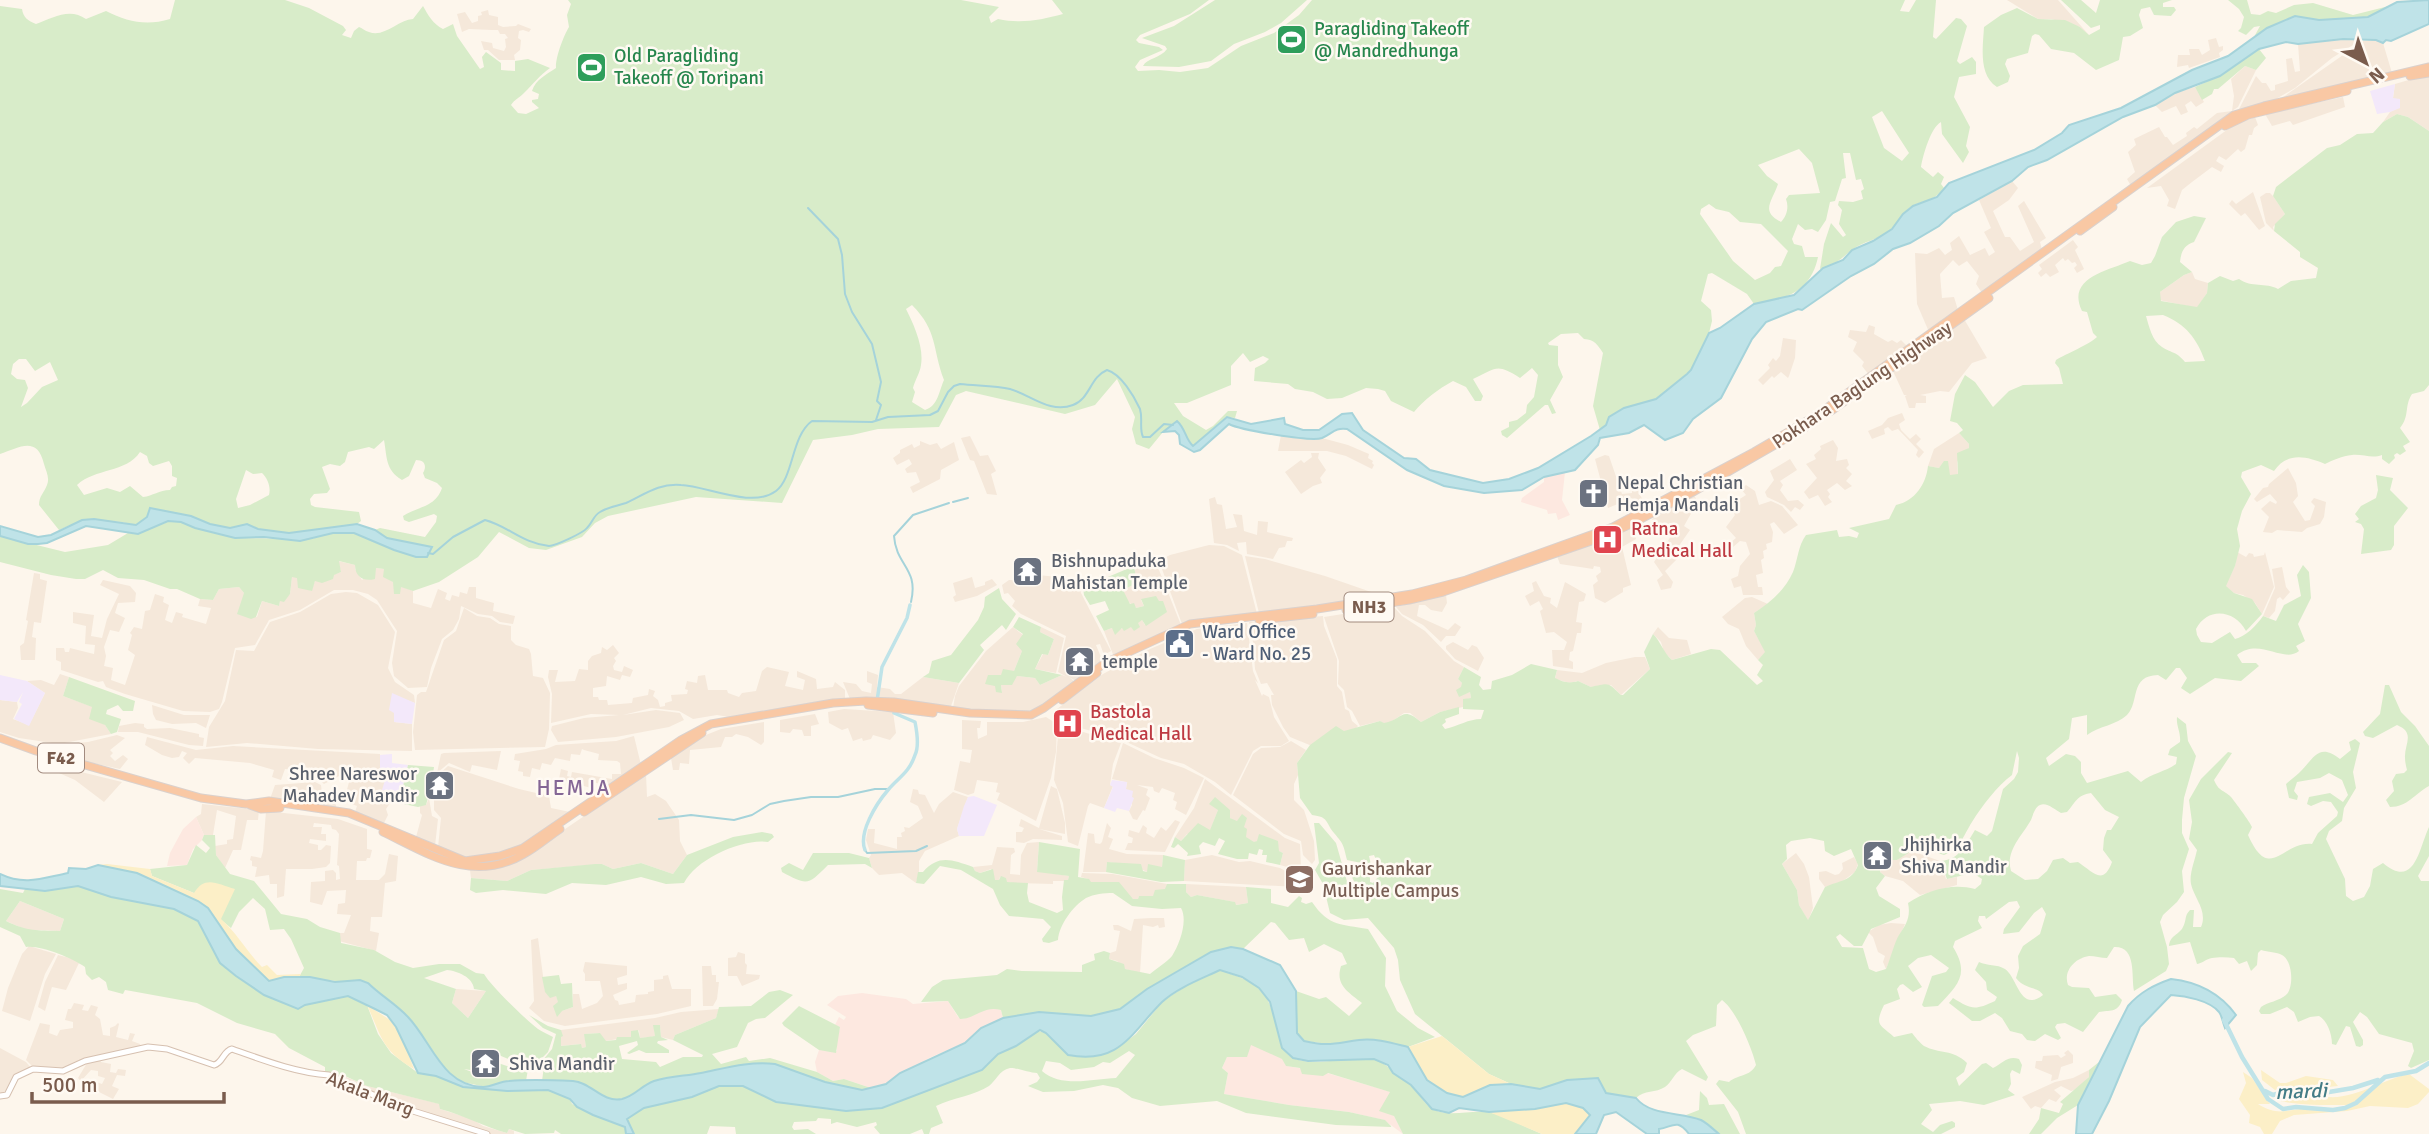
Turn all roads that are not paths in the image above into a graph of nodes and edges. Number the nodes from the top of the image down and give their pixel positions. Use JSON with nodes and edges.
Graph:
{"nodes":[{"id":1,"x":2429,"y":67,"type":"edge"},
{"id":2,"x":2429,"y":73,"type":"edge"},
{"id":3,"x":1315,"y":612,"type":"junction"},
{"id":4,"x":0,"y":738,"type":"edge"},
{"id":5,"x":0,"y":1096,"type":"edge"},
{"id":6,"x":487,"y":1134,"type":"edge"}],
"edges":[{"from":1,"to":3,"type":"highway","name":"Pokhara Baglung Highway"},
{"from":2,"to":3,"type":"highway","name":"Pokhara Baglung Highway","number":"NH3"},
{"from":3,"to":4,"type":"highway","name":"Pokhara Baglung Highway","number":"F42"},
{"from":5,"to":6,"type":"main road","name":"Akala Marg"}]}
